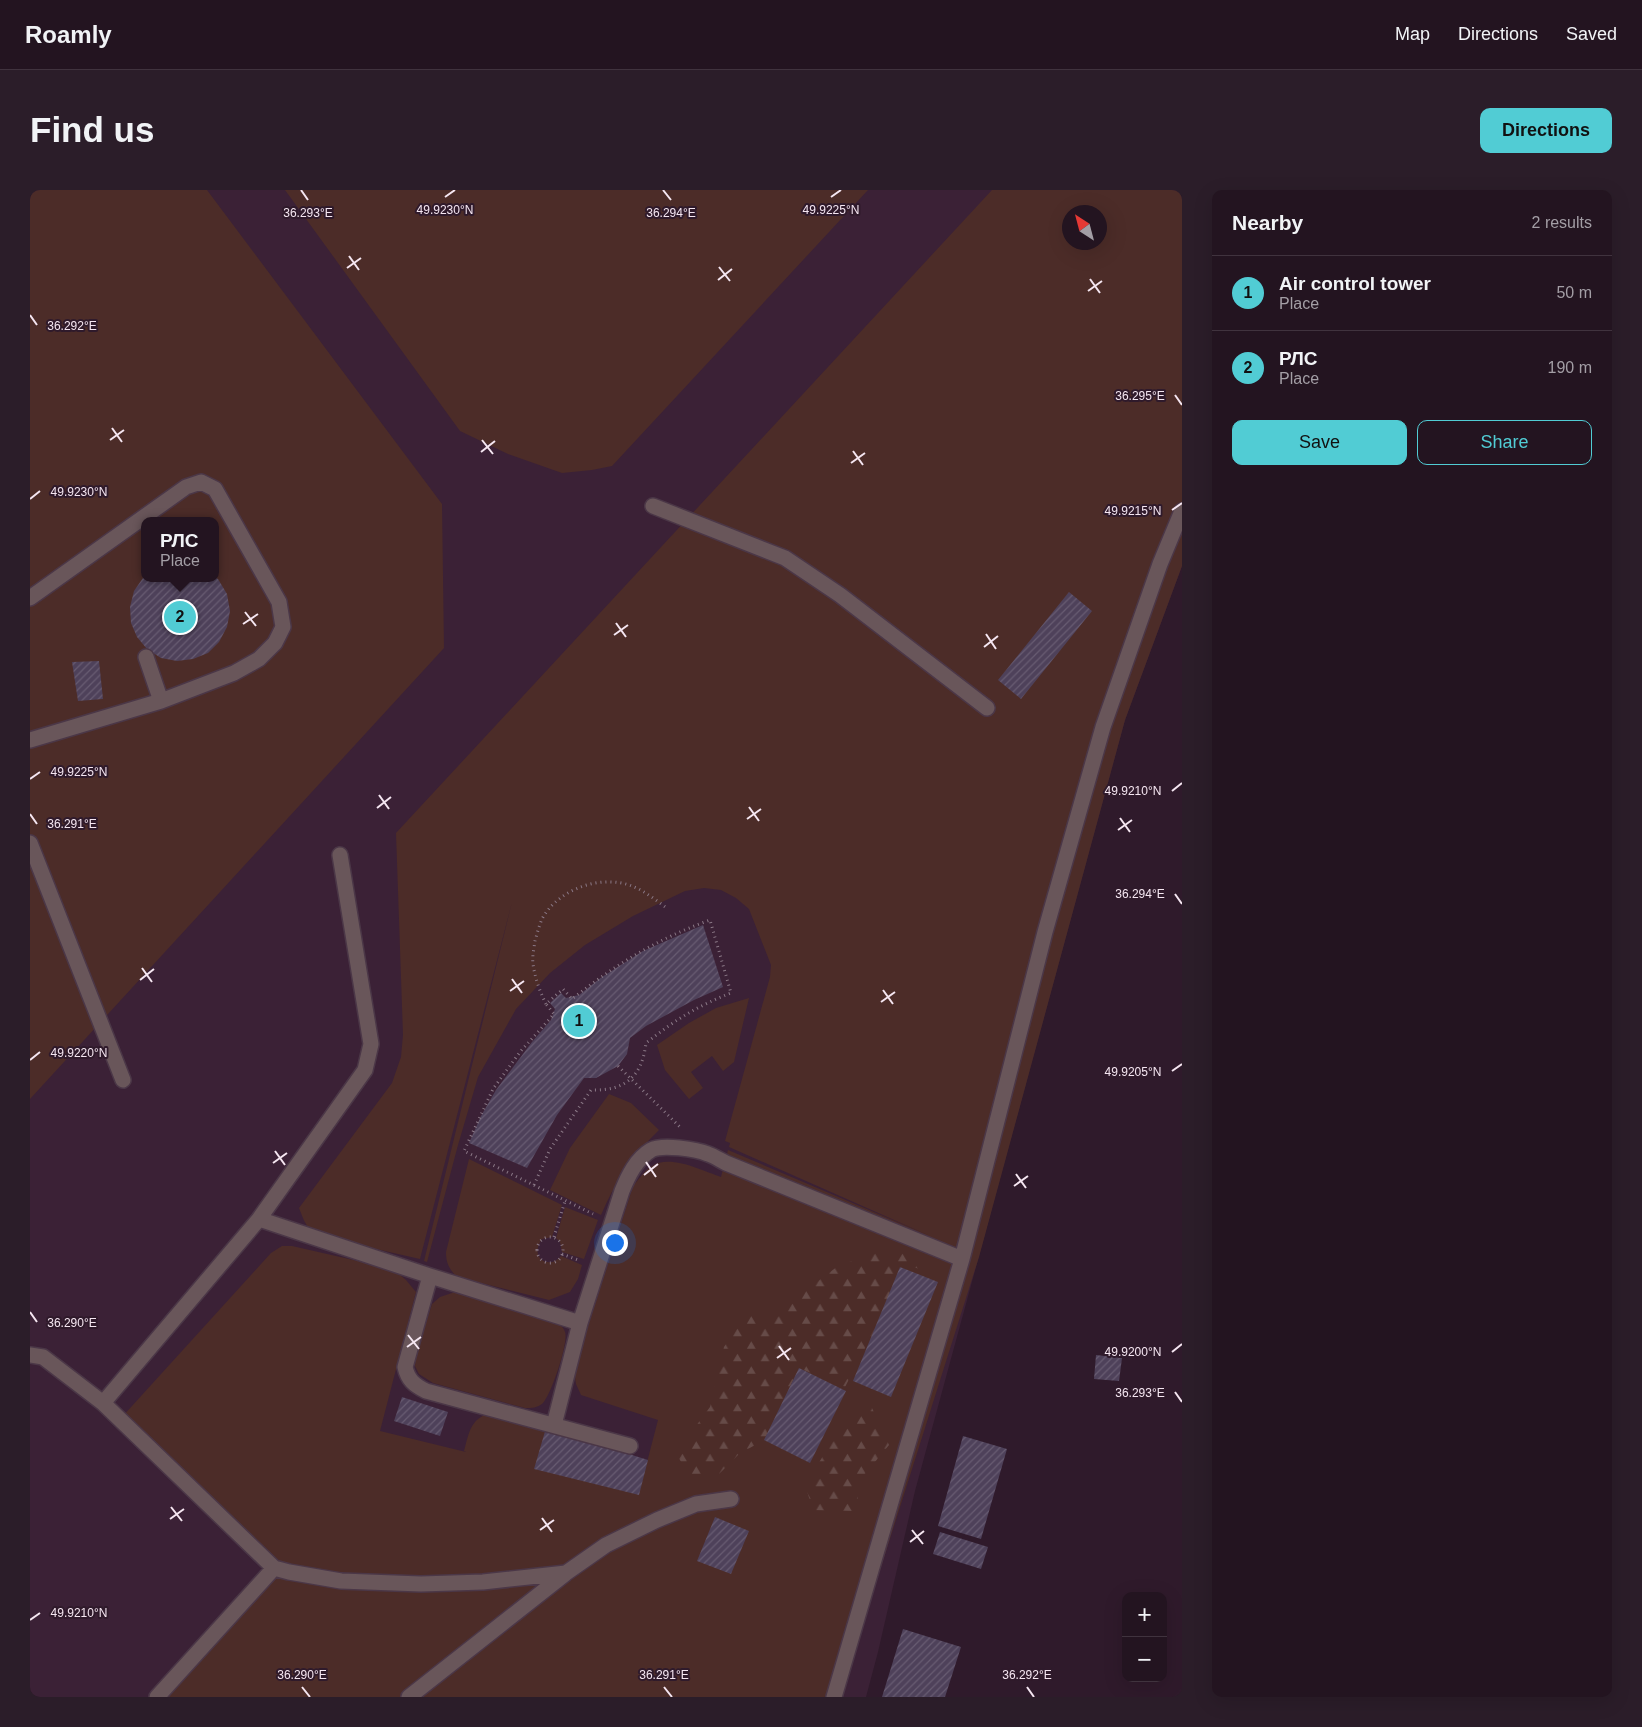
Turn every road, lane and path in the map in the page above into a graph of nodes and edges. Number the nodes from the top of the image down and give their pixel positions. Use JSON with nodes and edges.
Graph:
{"nodes":[{"id":1,"x":653,"y":506,"type":"dead end"},
{"id":2,"x":1182,"y":511,"type":"edge"},
{"id":3,"x":143,"y":517,"type":"edge"},
{"id":4,"x":141,"y":518,"type":"edge"},
{"id":5,"x":30,"y":598,"type":"edge"},
{"id":6,"x":146,"y":656,"type":"dead end"},
{"id":7,"x":161,"y":701,"type":"junction"},
{"id":8,"x":987,"y":708,"type":"dead end"},
{"id":9,"x":30,"y":740,"type":"edge"},
{"id":10,"x":30,"y":843,"type":"edge"},
{"id":11,"x":340,"y":855,"type":"dead end"},
{"id":12,"x":668,"y":909,"type":"dead end"},
{"id":13,"x":546,"y":1004,"type":"junction"},
{"id":14,"x":618,"y":1066,"type":"dead end"},
{"id":15,"x":123,"y":1080,"type":"dead end"},
{"id":16,"x":631,"y":1080,"type":"junction"},
{"id":17,"x":707,"y":1153,"type":"junction"},
{"id":18,"x":534,"y":1185,"type":"junction"},
{"id":19,"x":565,"y":1201,"type":"junction"},
{"id":20,"x":259,"y":1219,"type":"junction"},
{"id":21,"x":612,"y":1223,"type":"junction"},
{"id":22,"x":554,"y":1237,"type":"junction"},
{"id":23,"x":962,"y":1259,"type":"junction"},
{"id":24,"x":430,"y":1276,"type":"junction"},
{"id":25,"x":580,"y":1323,"type":"junction"},
{"id":26,"x":30,"y":1355,"type":"edge"},
{"id":27,"x":103,"y":1403,"type":"junction"},
{"id":28,"x":554,"y":1425,"type":"junction"},
{"id":29,"x":630,"y":1446,"type":"dead end"},
{"id":30,"x":731,"y":1499,"type":"dead end"},
{"id":31,"x":274,"y":1568,"type":"junction"},
{"id":32,"x":566,"y":1573,"type":"junction"},
{"id":33,"x":157,"y":1697,"type":"edge"},
{"id":34,"x":409,"y":1697,"type":"edge"},
{"id":35,"x":834,"y":1697,"type":"edge"}],
"edges":[{"from":1,"to":8,"type":"lane"},
{"from":2,"to":23,"type":"lane"},
{"from":3,"to":7,"type":"lane"},
{"from":4,"to":5,"type":"lane"},
{"from":6,"to":7,"type":"lane"},
{"from":7,"to":9,"type":"lane"},
{"from":10,"to":15,"type":"lane"},
{"from":11,"to":20,"type":"lane"},
{"from":12,"to":13,"type":"path"},
{"from":13,"to":16,"type":"path"},
{"from":13,"to":18,"type":"path"},
{"from":14,"to":16,"type":"path"},
{"from":16,"to":17,"type":"path"},
{"from":16,"to":18,"type":"path"},
{"from":17,"to":21,"type":"lane"},
{"from":17,"to":23,"type":"lane"},
{"from":18,"to":19,"type":"path"},
{"from":19,"to":21,"type":"path"},
{"from":19,"to":22,"type":"path"},
{"from":20,"to":24,"type":"lane"},
{"from":20,"to":27,"type":"lane"},
{"from":21,"to":25,"type":"lane"},
{"from":22,"to":22,"type":"path"},
{"from":23,"to":35,"type":"lane"},
{"from":24,"to":25,"type":"lane"},
{"from":24,"to":28,"type":"lane"},
{"from":25,"to":28,"type":"lane"},
{"from":26,"to":27,"type":"lane"},
{"from":27,"to":31,"type":"lane"},
{"from":28,"to":29,"type":"lane"},
{"from":30,"to":32,"type":"lane"},
{"from":31,"to":32,"type":"lane"},
{"from":31,"to":33,"type":"lane"},
{"from":32,"to":34,"type":"lane"}]}
